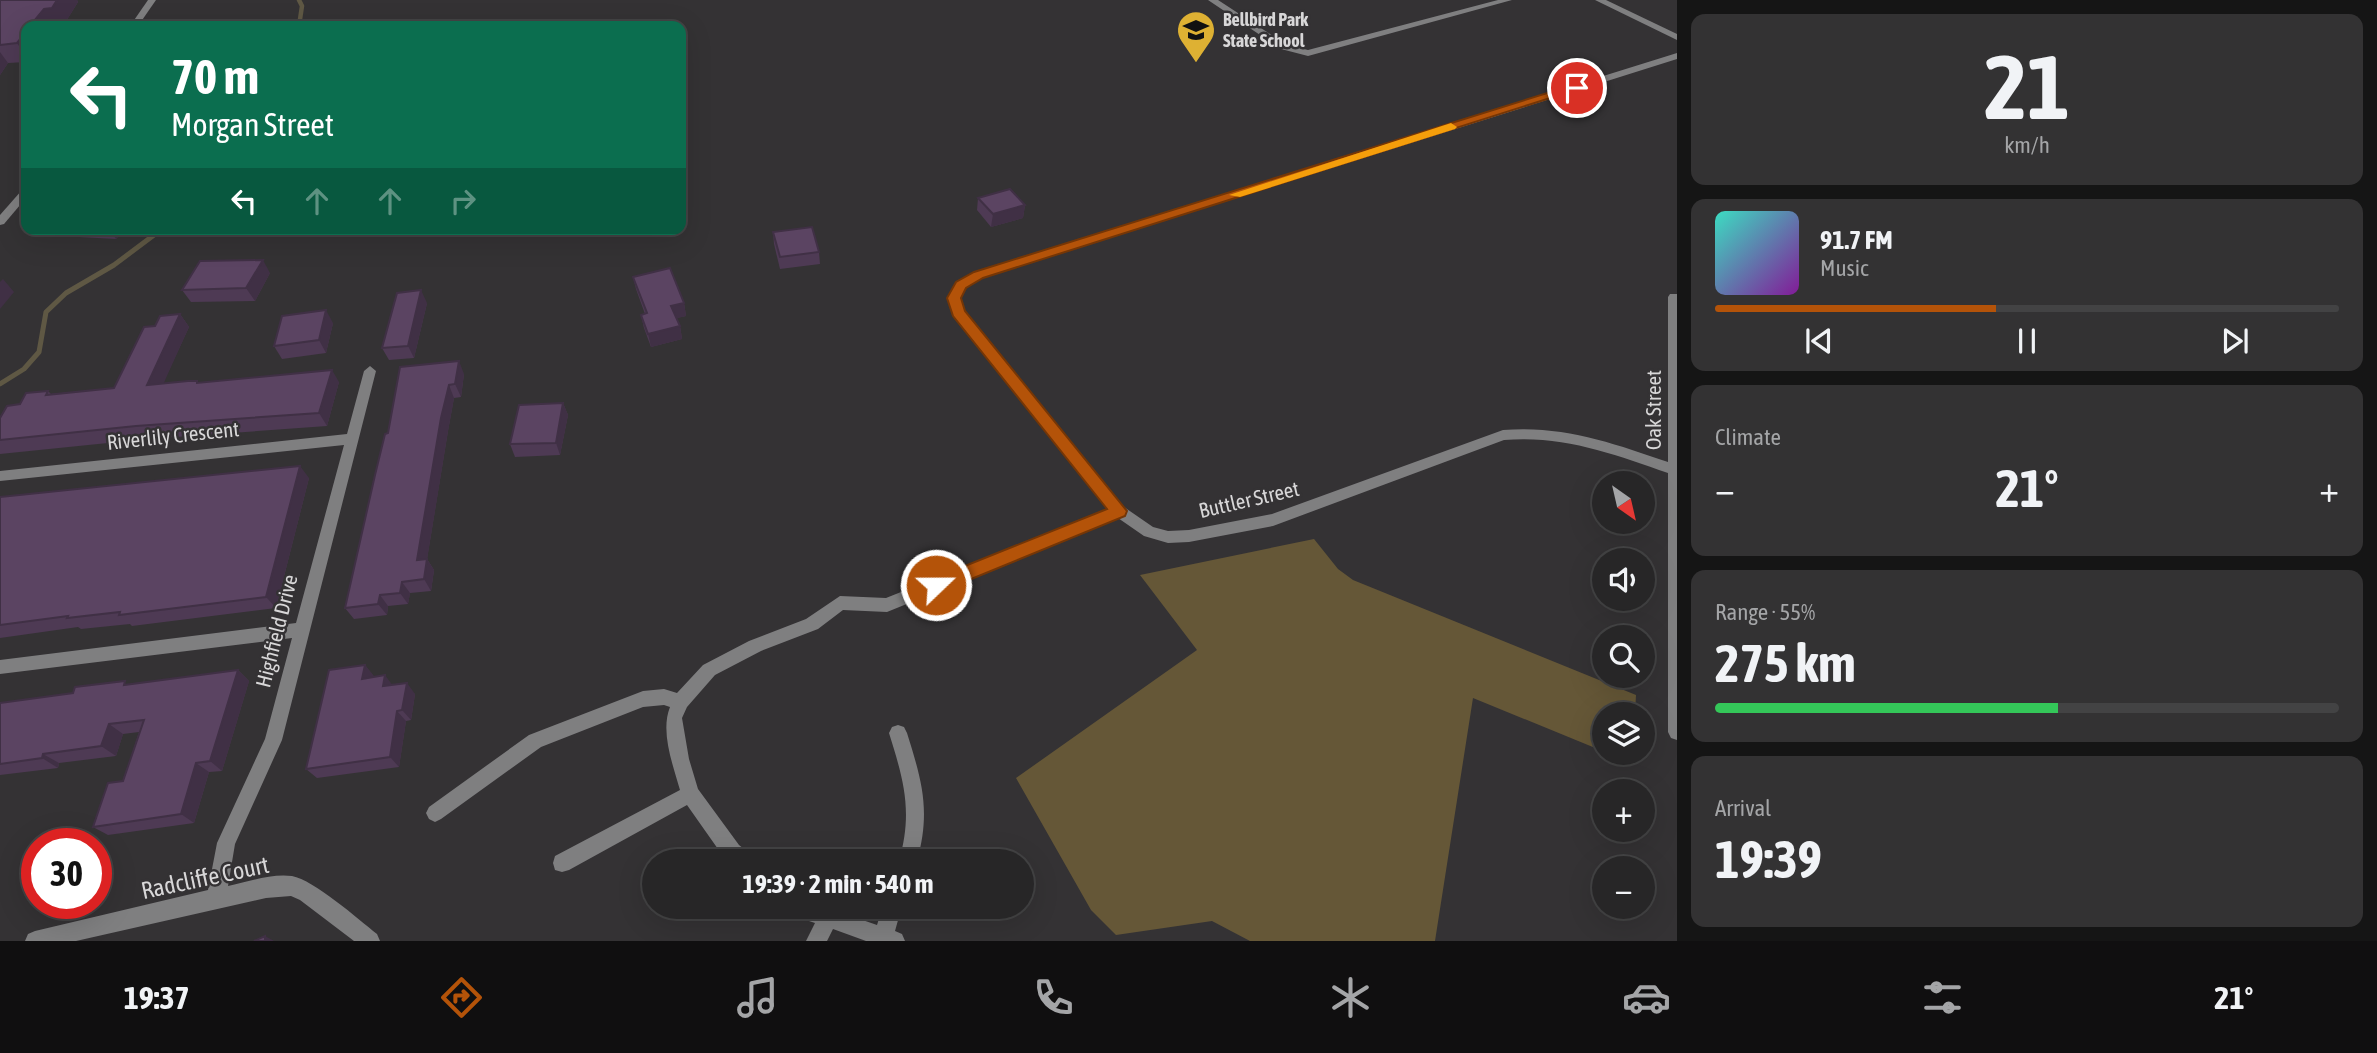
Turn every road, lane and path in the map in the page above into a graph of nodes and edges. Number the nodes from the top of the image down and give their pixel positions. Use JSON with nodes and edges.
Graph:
{"nodes":[{"id":1,"x":152,"y":0,"type":"edge"},
{"id":2,"x":1212,"y":0,"type":"edge"},
{"id":3,"x":1508,"y":0,"type":"edge"},
{"id":4,"x":1599,"y":0,"type":"edge"},
{"id":5,"x":137,"y":21,"type":"edge"},
{"id":6,"x":1677,"y":37,"type":"edge"},
{"id":7,"x":1677,"y":56,"type":"edge"},
{"id":8,"x":21,"y":198,"type":"edge"},
{"id":9,"x":0,"y":222,"type":"edge"},
{"id":10,"x":1674,"y":297,"type":"dead end"},
{"id":11,"x":369,"y":371,"type":"dead end"},
{"id":12,"x":350,"y":439,"type":"junction"},
{"id":13,"x":1675,"y":470,"type":"junction"},
{"id":14,"x":0,"y":475,"type":"edge"},
{"id":15,"x":1119,"y":511,"type":"junction"},
{"id":16,"x":300,"y":630,"type":"junction"},
{"id":17,"x":0,"y":667,"type":"edge"},
{"id":18,"x":680,"y":702,"type":"junction"},
{"id":19,"x":1677,"y":705,"type":"edge"},
{"id":20,"x":1677,"y":732,"type":"edge"},
{"id":21,"x":898,"y":733,"type":"dead end"},
{"id":22,"x":690,"y":794,"type":"junction"},
{"id":23,"x":435,"y":813,"type":"dead end"},
{"id":24,"x":730,"y":849,"type":"edge"},
{"id":25,"x":912,"y":849,"type":"edge"},
{"id":26,"x":562,"y":863,"type":"dead end"},
{"id":27,"x":216,"y":898,"type":"junction"},
{"id":28,"x":827,"y":919,"type":"edge"},
{"id":29,"x":831,"y":919,"type":"edge"},
{"id":30,"x":891,"y":919,"type":"edge"},
{"id":31,"x":889,"y":939,"type":"edge"},
{"id":32,"x":35,"y":941,"type":"edge"},
{"id":33,"x":370,"y":941,"type":"edge"},
{"id":34,"x":816,"y":941,"type":"edge"}],
"edges":[{"from":1,"to":5,"type":"street"},
{"from":2,"to":3,"type":"street"},
{"from":4,"to":6,"type":"street"},
{"from":7,"to":15,"type":"street","name":"Buttler Street"},
{"from":8,"to":9,"type":"street"},
{"from":10,"to":13,"type":"street","name":"Oak Street"},
{"from":11,"to":12,"type":"street","name":"Highfield Drive"},
{"from":12,"to":14,"type":"street","name":"Riverlily Crescent"},
{"from":12,"to":16,"type":"street","name":"Highfield Drive"},
{"from":13,"to":15,"type":"street","name":"Buttler Street"},
{"from":13,"to":19,"type":"street","name":"Oak Street"},
{"from":15,"to":18,"type":"street"},
{"from":16,"to":17,"type":"street"},
{"from":16,"to":27,"type":"street","name":"Highfield Drive"},
{"from":18,"to":22,"type":"street"},
{"from":18,"to":23,"type":"street"},
{"from":19,"to":20,"type":"street","name":"Oak Street"},
{"from":21,"to":25,"type":"street"},
{"from":22,"to":24,"type":"street"},
{"from":22,"to":26,"type":"street"},
{"from":27,"to":32,"type":"street","name":"Radcliffe Court"},
{"from":27,"to":33,"type":"street","name":"Radcliffe Court"},
{"from":28,"to":34,"type":"street"},
{"from":29,"to":31,"type":"street"},
{"from":30,"to":31,"type":"street"}]}
